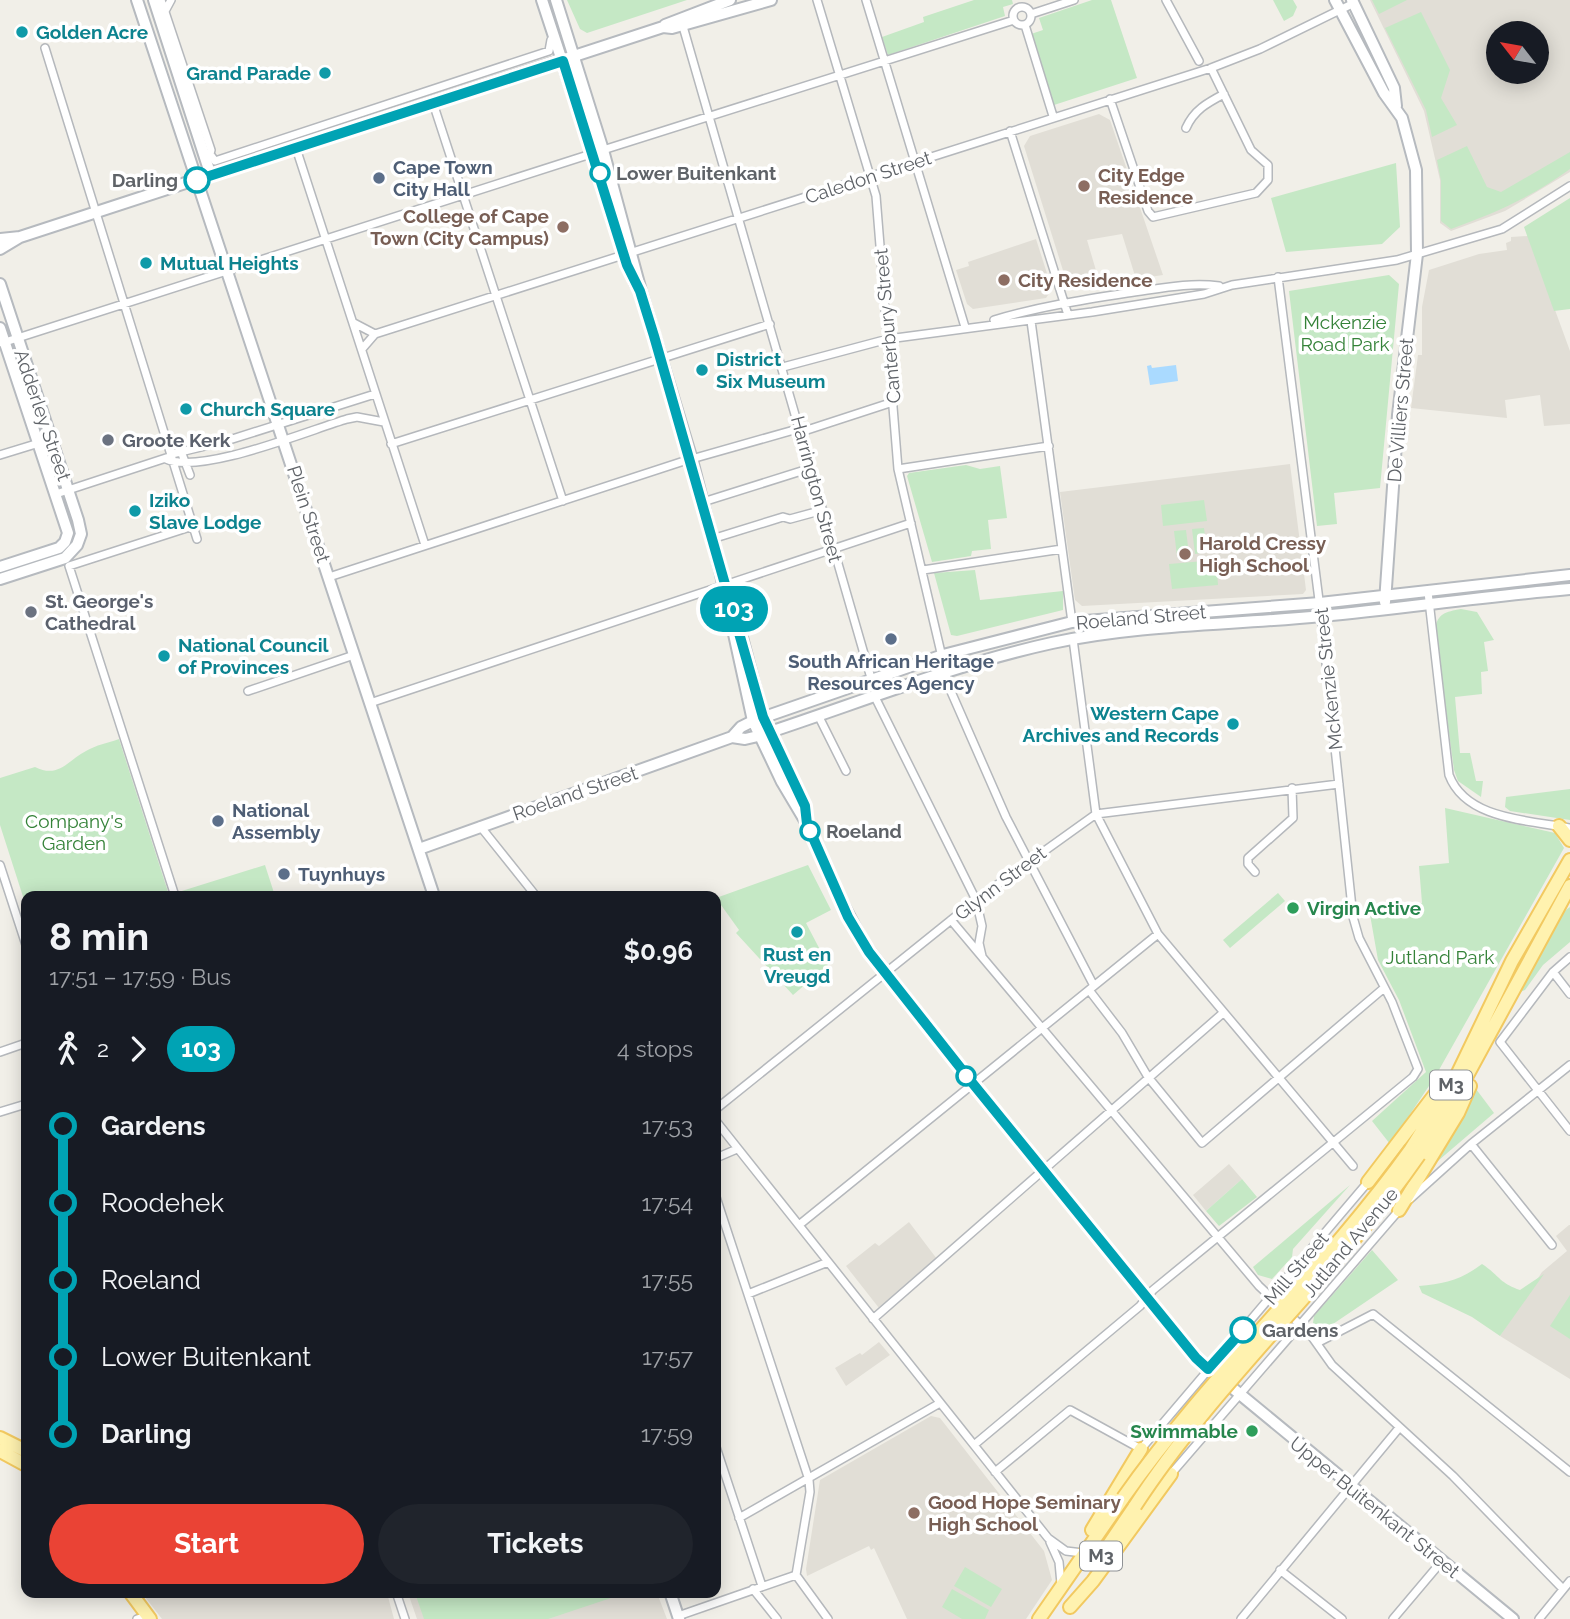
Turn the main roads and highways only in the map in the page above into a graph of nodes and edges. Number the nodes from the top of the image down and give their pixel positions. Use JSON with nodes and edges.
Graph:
{"nodes":[{"id":1,"x":137,"y":0,"type":"edge"},
{"id":2,"x":154,"y":0,"type":"edge"},
{"id":3,"x":540,"y":0,"type":"edge"},
{"id":4,"x":556,"y":0,"type":"edge"},
{"id":5,"x":730,"y":0,"type":"edge"},
{"id":6,"x":771,"y":0,"type":"edge"},
{"id":7,"x":1353,"y":1,"type":"edge"},
{"id":8,"x":1337,"y":5,"type":"edge"},
{"id":9,"x":681,"y":21,"type":"junction"},
{"id":10,"x":568,"y":59,"type":"junction"},
{"id":11,"x":1396,"y":106,"type":"junction"},
{"id":12,"x":211,"y":176,"type":"junction"},
{"id":13,"x":197,"y":180,"type":"junction"},
{"id":14,"x":20,"y":237,"type":"junction"},
{"id":15,"x":0,"y":239,"type":"edge"},
{"id":16,"x":0,"y":248,"type":"edge"},
{"id":17,"x":0,"y":284,"type":"edge"},
{"id":18,"x":0,"y":328,"type":"edge"},
{"id":19,"x":2,"y":342,"type":"edge"},
{"id":20,"x":0,"y":567,"type":"edge"},
{"id":21,"x":1570,"y":575,"type":"edge"},
{"id":22,"x":0,"y":579,"type":"edge"},
{"id":23,"x":1570,"y":589,"type":"edge"},
{"id":24,"x":1385,"y":596,"type":"junction"},
{"id":25,"x":1429,"y":598,"type":"junction"},
{"id":26,"x":1385,"y":608,"type":"junction"},
{"id":27,"x":758,"y":719,"type":"junction"},
{"id":28,"x":764,"y":734,"type":"junction"},
{"id":29,"x":732,"y":737,"type":"junction"},
{"id":30,"x":1564,"y":827,"type":"edge"},
{"id":31,"x":1570,"y":840,"type":"edge"},
{"id":32,"x":419,"y":849,"type":"junction"},
{"id":33,"x":1570,"y":851,"type":"edge"},
{"id":34,"x":1570,"y":860,"type":"edge"},
{"id":35,"x":1562,"y":874,"type":"junction"},
{"id":36,"x":432,"y":891,"type":"edge"},
{"id":37,"x":1565,"y":891,"type":"edge"},
{"id":38,"x":1494,"y":1039,"type":"junction"},
{"id":39,"x":1470,"y":1049,"type":"junction"},
{"id":40,"x":1415,"y":1152,"type":"junction"},
{"id":41,"x":1368,"y":1182,"type":"road end"},
{"id":42,"x":1399,"y":1210,"type":"road end"},
{"id":43,"x":0,"y":1438,"type":"edge"},
{"id":44,"x":21,"y":1448,"type":"edge"},
{"id":45,"x":1141,"y":1449,"type":"road end"},
{"id":46,"x":0,"y":1451,"type":"edge"},
{"id":47,"x":21,"y":1462,"type":"edge"},
{"id":48,"x":1171,"y":1474,"type":"road end"},
{"id":49,"x":1085,"y":1550,"type":"junction"},
{"id":50,"x":133,"y":1598,"type":"edge"},
{"id":51,"x":672,"y":1598,"type":"edge"},
{"id":52,"x":1070,"y":1607,"type":"junction"},
{"id":53,"x":145,"y":1618,"type":"edge"},
{"id":54,"x":679,"y":1618,"type":"edge"},
{"id":55,"x":1038,"y":1619,"type":"edge"},
{"id":56,"x":1062,"y":1619,"type":"edge"},
{"id":57,"x":1513,"y":1619,"type":"edge"}],
"edges":[{"from":1,"to":13,"type":"main road","name":"Plein Street"},
{"from":2,"to":12,"type":"main road"},
{"from":3,"to":10,"type":"main road"},
{"from":4,"to":10,"type":"main road"},
{"from":5,"to":9,"type":"main road"},
{"from":6,"to":9,"type":"main road"},
{"from":7,"to":11,"type":"main road"},
{"from":8,"to":11,"type":"main road"},
{"from":9,"to":10,"type":"main road"},
{"from":10,"to":12,"type":"main road"},
{"from":10,"to":27,"type":"main road","name":"Upper Buitenkant Street"},
{"from":11,"to":24,"type":"main road","name":"De Villiers Street"},
{"from":12,"to":13,"type":"main road"},
{"from":13,"to":14,"type":"main road"},
{"from":13,"to":32,"type":"main road","name":"Plein Street"},
{"from":14,"to":15,"type":"main road"},
{"from":14,"to":16,"type":"main road"},
{"from":17,"to":22,"type":"main road","name":"Adderley Street"},
{"from":18,"to":19,"type":"main road","name":"Adderley Street"},
{"from":19,"to":20,"type":"main road","name":"Adderley Street"},
{"from":21,"to":25,"type":"main road","name":"Roeland Street"},
{"from":23,"to":25,"type":"main road","name":"Roeland Street"},
{"from":24,"to":25,"type":"main road","name":"Roeland Street"},
{"from":24,"to":26,"type":"main road","name":"De Villiers Street"},
{"from":24,"to":27,"type":"main road","name":"Roeland Street"},
{"from":25,"to":26,"type":"main road","name":"Roeland Street"},
{"from":26,"to":28,"type":"main road","name":"Roeland Street"},
{"from":27,"to":28,"type":"main road","name":"Upper Buitenkant Street"},
{"from":27,"to":29,"type":"main road","name":"Roeland Street"},
{"from":28,"to":29,"type":"main road","name":"Roeland Street"},
{"from":28,"to":57,"type":"main road","name":"Upper Buitenkant Street"},
{"from":29,"to":32,"type":"main road","name":"Roeland Street"},
{"from":30,"to":31,"type":"main road"},
{"from":32,"to":36,"type":"main road","name":"Plein Street"},
{"from":33,"to":35,"type":"main road"},
{"from":34,"to":35,"type":"main road","name":"Jutland Avenue","number":"M3"},
{"from":35,"to":37,"type":"main road","name":"Jutland Avenue","number":"M3"},
{"from":37,"to":38,"type":"main road","name":"Jutland Avenue","number":"M3"},
{"from":37,"to":39,"type":"main road","name":"Jutland Avenue","number":"M3"},
{"from":38,"to":40,"type":"main road","name":"Jutland Avenue","number":"M3"},
{"from":38,"to":42,"type":"main road"},
{"from":39,"to":40,"type":"main road","name":"Jutland Avenue","number":"M3"},
{"from":39,"to":41,"type":"main road"},
{"from":40,"to":49,"type":"main road","name":"Jutland Avenue","number":"M3","bridge":true},
{"from":40,"to":52,"type":"main road","name":"Jutland Avenue","number":"M3","bridge":true},
{"from":43,"to":44,"type":"main road"},
{"from":45,"to":49,"type":"main road"},
{"from":46,"to":47,"type":"main road"},
{"from":48,"to":52,"type":"main road"},
{"from":49,"to":55,"type":"main road","number":"M3"},
{"from":50,"to":53,"type":"main road"},
{"from":51,"to":54,"type":"main road"},
{"from":52,"to":56,"type":"main road","number":"M3"}]}
